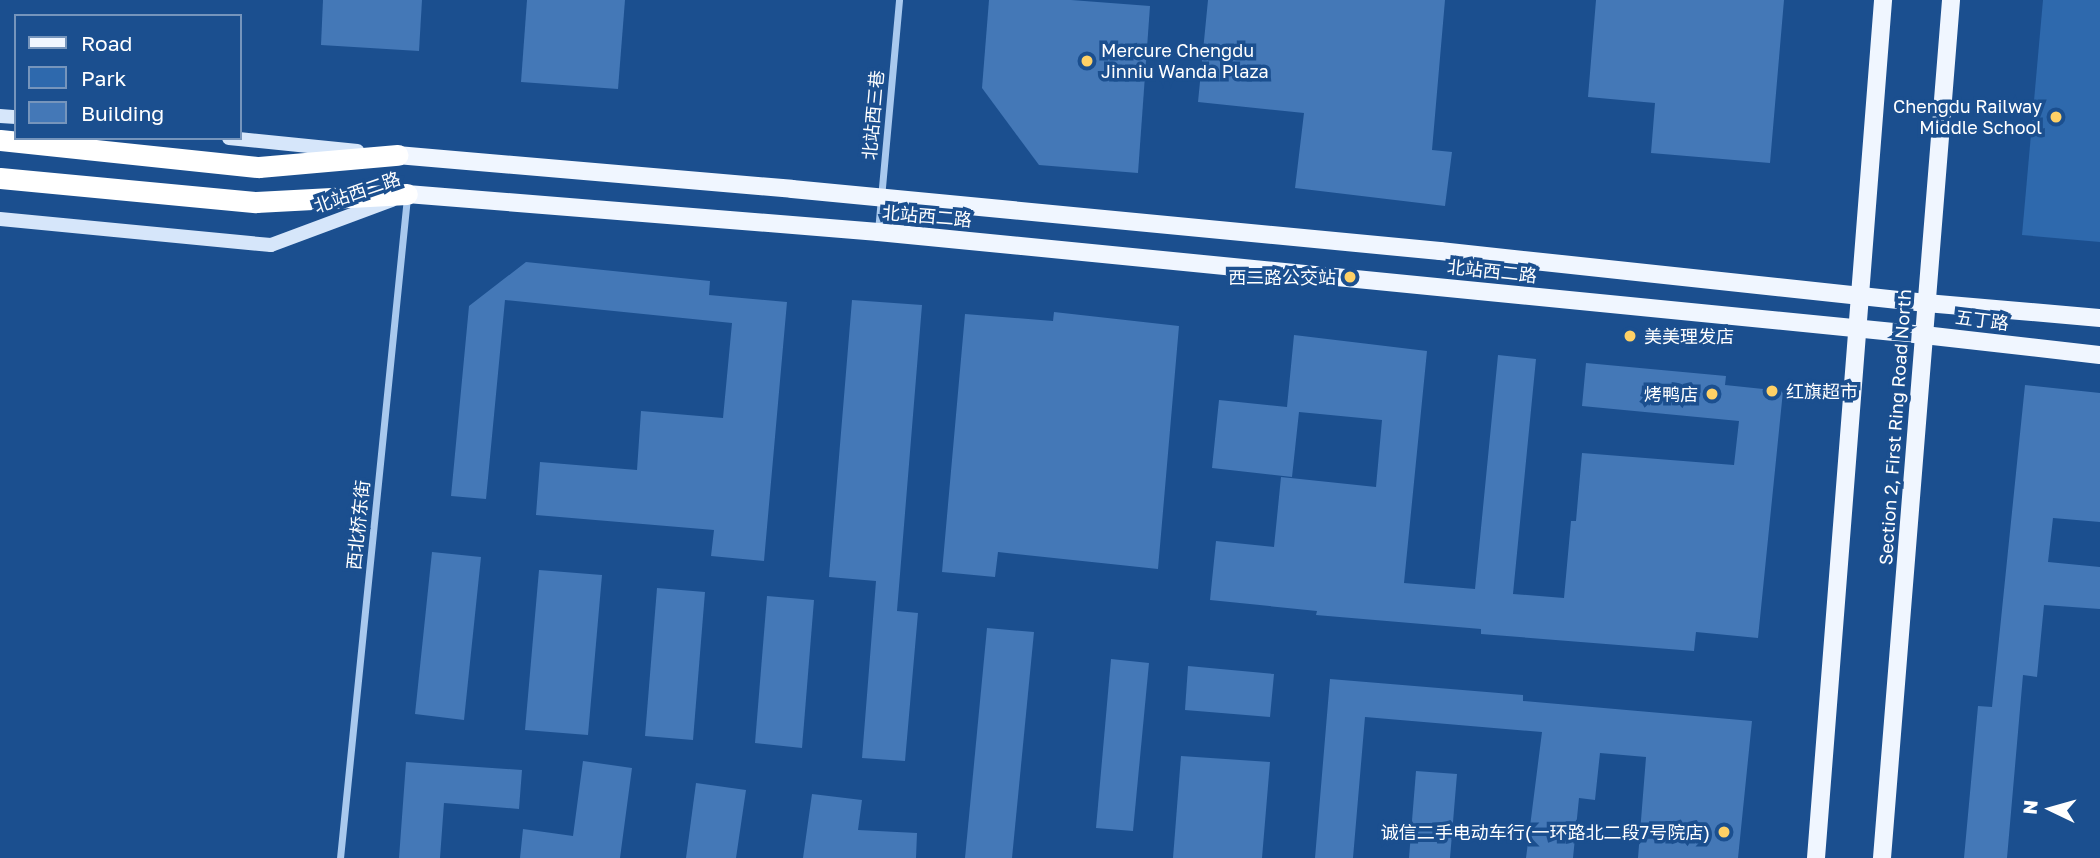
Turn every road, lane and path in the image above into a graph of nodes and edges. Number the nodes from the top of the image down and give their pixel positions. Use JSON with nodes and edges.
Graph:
{"nodes":[{"id":1,"x":899,"y":0,"type":"edge"},
{"id":2,"x":1883,"y":0,"type":"edge"},
{"id":3,"x":1951,"y":0,"type":"edge"},
{"id":4,"x":242,"y":139,"type":"edge"},
{"id":5,"x":0,"y":140,"type":"edge"},
{"id":6,"x":397,"y":155,"type":"junction"},
{"id":7,"x":0,"y":178,"type":"edge"},
{"id":8,"x":407,"y":194,"type":"junction"},
{"id":9,"x":881,"y":197,"type":"junction"},
{"id":10,"x":0,"y":219,"type":"edge"},
{"id":11,"x":878,"y":232,"type":"junction"},
{"id":12,"x":1861,"y":296,"type":"junction"},
{"id":13,"x":1926,"y":303,"type":"junction"},
{"id":14,"x":2100,"y":318,"type":"edge"},
{"id":15,"x":1858,"y":330,"type":"junction"},
{"id":16,"x":1924,"y":335,"type":"junction"},
{"id":17,"x":2100,"y":355,"type":"edge"},
{"id":18,"x":340,"y":858,"type":"edge"},
{"id":19,"x":1816,"y":858,"type":"edge"},
{"id":20,"x":1882,"y":858,"type":"edge"}],
"edges":[{"from":1,"to":9,"type":"street","name":"北站西三巷"},
{"from":2,"to":12,"type":"main road"},
{"from":3,"to":13,"type":"main road","name":"Section 2, First Ring Road North"},
{"from":4,"to":6,"type":"street","name":"北站西二路"},
{"from":5,"to":6,"type":"highway"},
{"from":6,"to":9,"type":"main road","name":"北站西二路"},
{"from":7,"to":8,"type":"highway"},
{"from":8,"to":10,"type":"street","name":"北站西二路"},
{"from":8,"to":11,"type":"main road","name":"北站西二路"},
{"from":8,"to":18,"type":"street","name":"西北桥东街"},
{"from":9,"to":11,"type":"street","name":"北站西三巷"},
{"from":9,"to":12,"type":"main road","name":"北站西二路"},
{"from":11,"to":15,"type":"main road","name":"北站西二路"},
{"from":12,"to":13,"type":"main road","name":"五丁路"},
{"from":12,"to":15,"type":"main road"},
{"from":13,"to":14,"type":"main road","name":"五丁路"},
{"from":13,"to":16,"type":"main road","name":"Section 2, First Ring Road North"},
{"from":15,"to":16,"type":"main road","name":"五丁路"},
{"from":15,"to":19,"type":"main road"},
{"from":16,"to":17,"type":"main road","name":"五丁路"},
{"from":16,"to":20,"type":"main road","name":"Section 2, First Ring Road North"}]}
